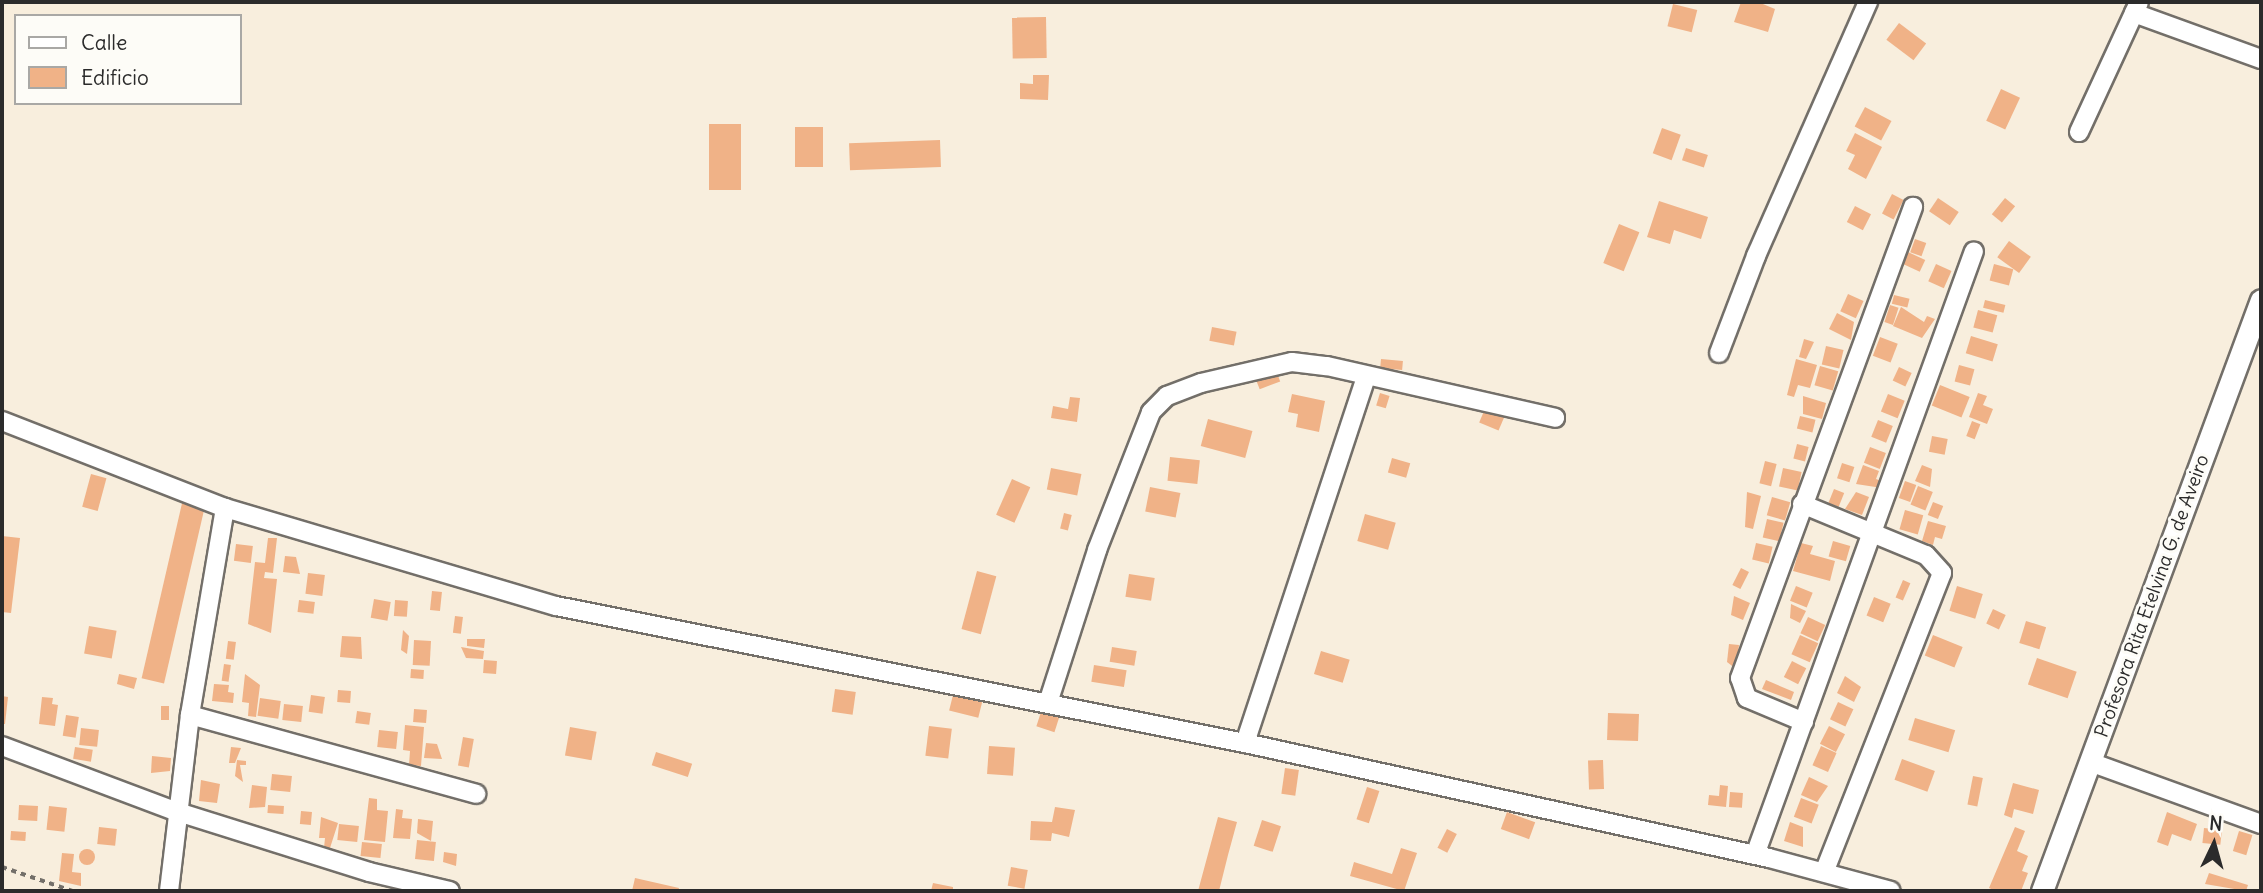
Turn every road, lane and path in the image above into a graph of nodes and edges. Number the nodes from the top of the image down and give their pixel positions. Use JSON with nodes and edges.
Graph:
{"nodes":[{"id":1,"x":1868,"y":2,"type":"edge"},
{"id":2,"x":2137,"y":7,"type":"edge"},
{"id":3,"x":2261,"y":59,"type":"edge"},
{"id":4,"x":2079,"y":132,"type":"dead end"},
{"id":5,"x":1913,"y":207,"type":"dead end"},
{"id":6,"x":1974,"y":251,"type":"dead end"},
{"id":7,"x":2261,"y":300,"type":"edge"},
{"id":8,"x":1719,"y":353,"type":"dead end"},
{"id":9,"x":1366,"y":377,"type":"junction"},
{"id":10,"x":1555,"y":418,"type":"dead end"},
{"id":11,"x":2,"y":421,"type":"edge"},
{"id":12,"x":1802,"y":504,"type":"junction"},
{"id":13,"x":225,"y":508,"type":"junction"},
{"id":14,"x":1873,"y":533,"type":"junction"},
{"id":15,"x":1048,"y":703,"type":"junction"},
{"id":16,"x":190,"y":715,"type":"junction"},
{"id":17,"x":1804,"y":722,"type":"junction"},
{"id":18,"x":1245,"y":743,"type":"junction"},
{"id":19,"x":2,"y":746,"type":"edge"},
{"id":20,"x":2090,"y":762,"type":"junction"},
{"id":21,"x":476,"y":794,"type":"dead end"},
{"id":22,"x":178,"y":811,"type":"junction"},
{"id":23,"x":2261,"y":824,"type":"edge"},
{"id":24,"x":1755,"y":855,"type":"junction"},
{"id":25,"x":2,"y":867,"type":"edge"},
{"id":26,"x":1824,"y":872,"type":"junction"},
{"id":27,"x":73,"y":891,"type":"edge"},
{"id":28,"x":169,"y":891,"type":"edge"},
{"id":29,"x":450,"y":891,"type":"edge"},
{"id":30,"x":1891,"y":891,"type":"edge"},
{"id":31,"x":2042,"y":891,"type":"edge"}],
"edges":[{"from":1,"to":8,"type":"street"},
{"from":2,"to":3,"type":"street"},
{"from":2,"to":4,"type":"street"},
{"from":5,"to":12,"type":"street"},
{"from":6,"to":14,"type":"street"},
{"from":7,"to":20,"type":"street","name":"Profesora Rita Etelvina G. de Aveiro"},
{"from":9,"to":10,"type":"street"},
{"from":9,"to":15,"type":"street"},
{"from":9,"to":18,"type":"street"},
{"from":11,"to":13,"type":"street"},
{"from":12,"to":14,"type":"street"},
{"from":12,"to":17,"type":"street"},
{"from":13,"to":15,"type":"street"},
{"from":13,"to":16,"type":"street"},
{"from":14,"to":17,"type":"street"},
{"from":14,"to":26,"type":"street"},
{"from":15,"to":18,"type":"street"},
{"from":16,"to":21,"type":"street"},
{"from":16,"to":22,"type":"street"},
{"from":17,"to":24,"type":"street"},
{"from":18,"to":24,"type":"street"},
{"from":19,"to":22,"type":"street"},
{"from":20,"to":23,"type":"street"},
{"from":20,"to":31,"type":"street","name":"Profesora Rita Etelvina G. de Aveiro"},
{"from":22,"to":28,"type":"street"},
{"from":22,"to":29,"type":"street"},
{"from":24,"to":26,"type":"street"},
{"from":25,"to":27,"type":"path"},
{"from":26,"to":30,"type":"street"}]}
